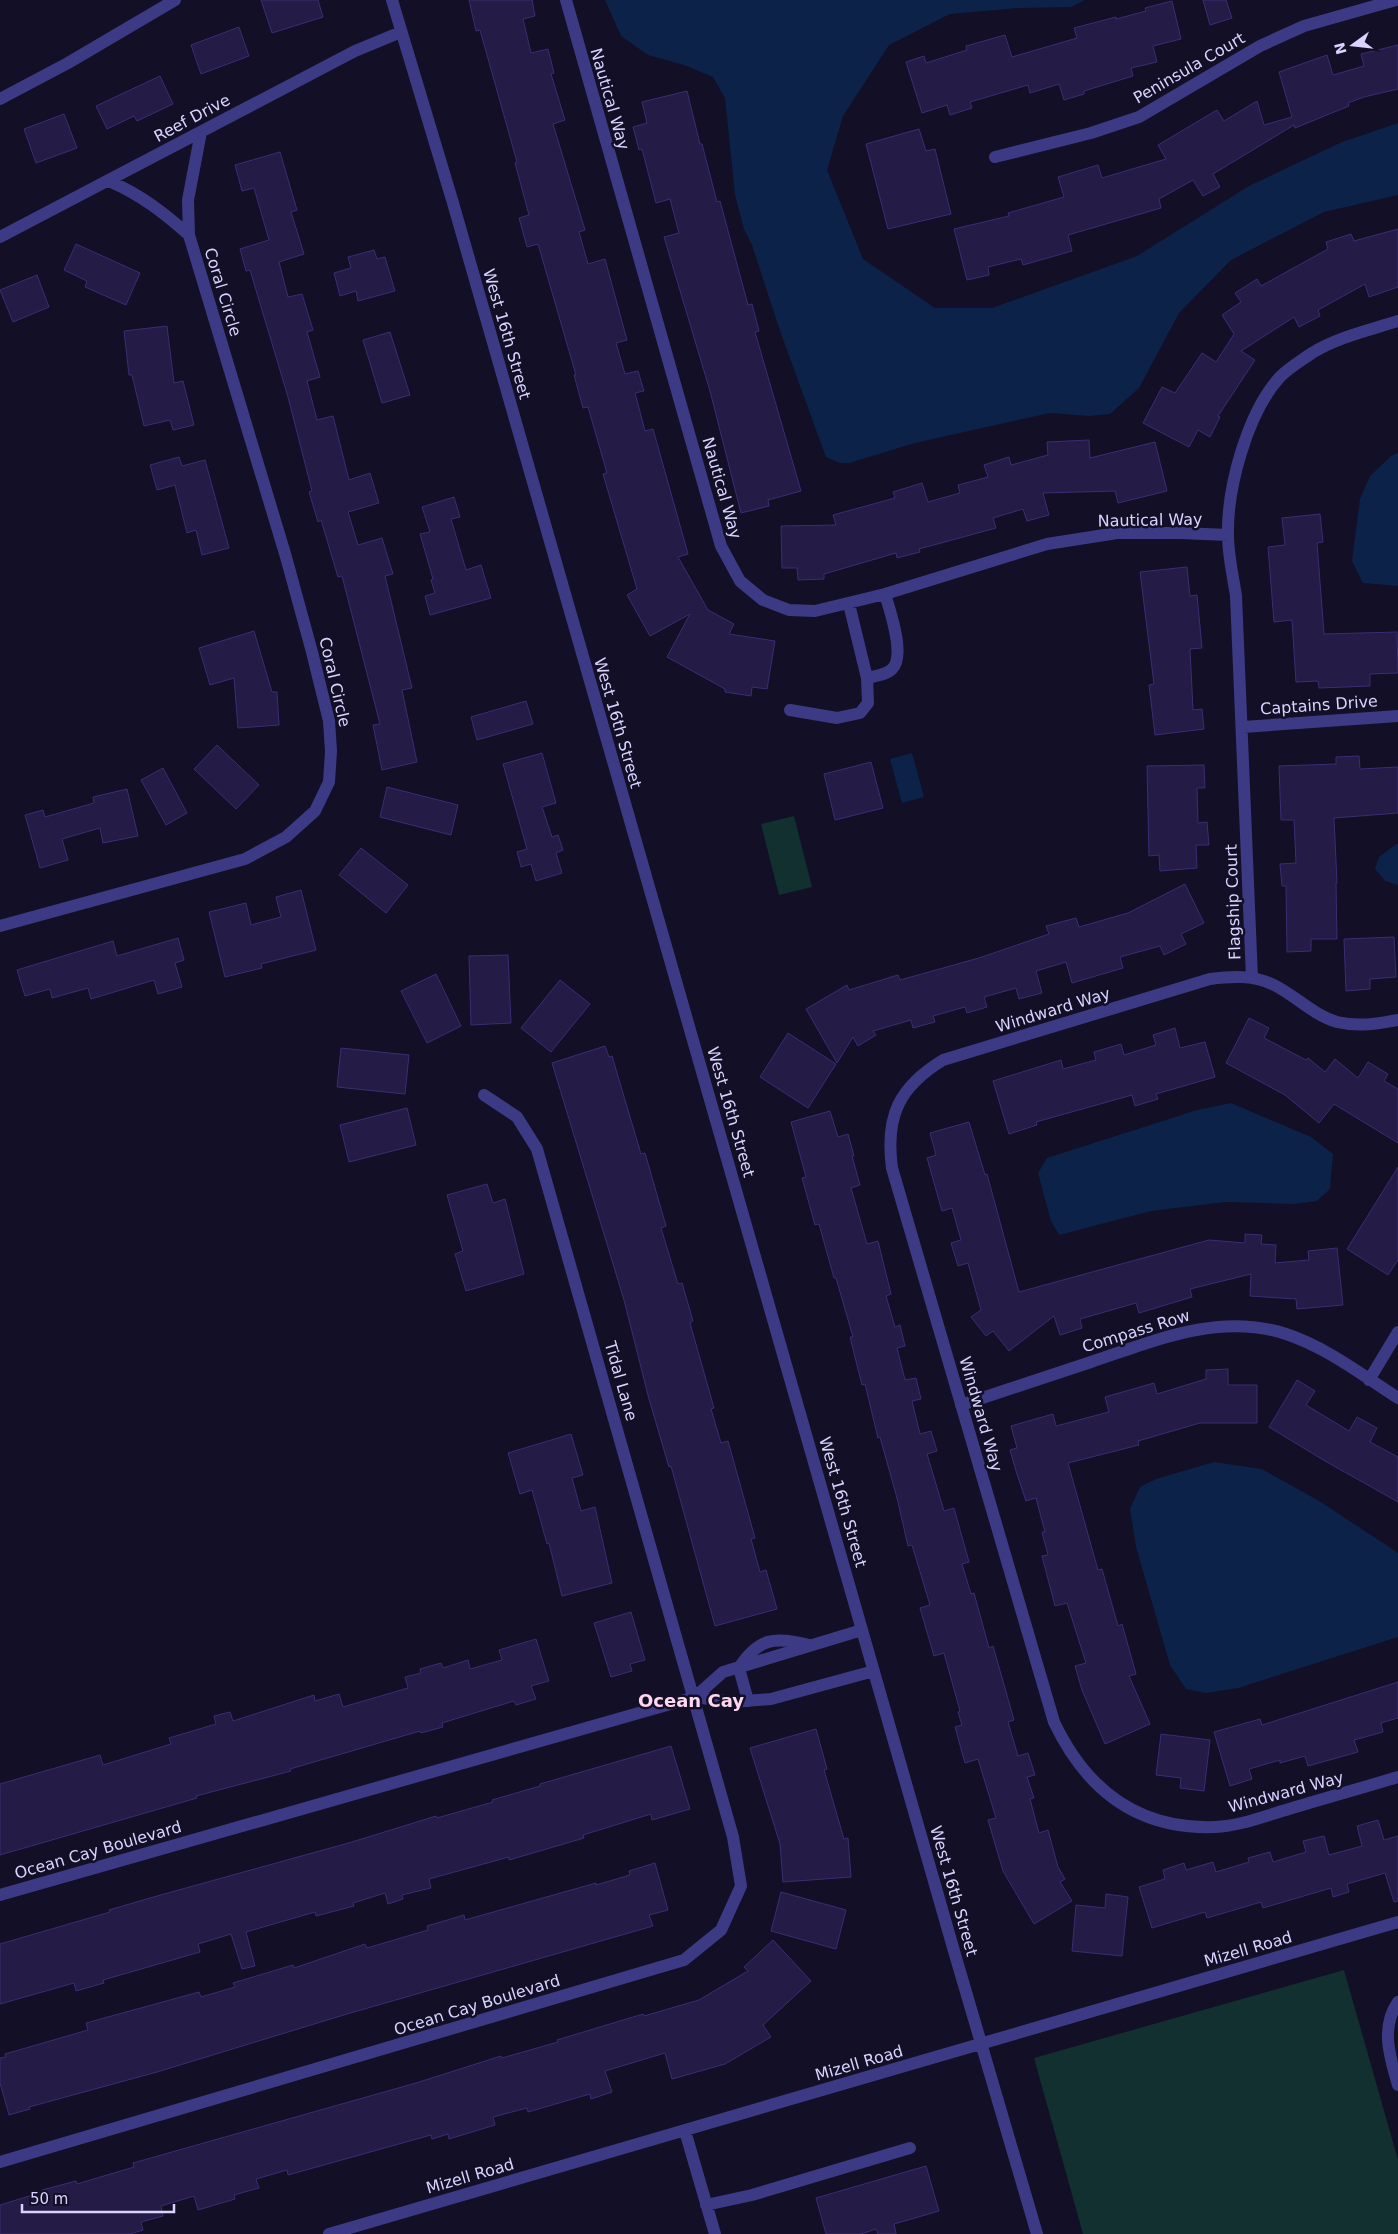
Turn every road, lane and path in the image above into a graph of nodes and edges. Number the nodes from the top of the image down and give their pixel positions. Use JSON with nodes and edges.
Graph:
{"nodes":[{"id":1,"x":175,"y":0,"type":"edge"},
{"id":2,"x":392,"y":0,"type":"edge"},
{"id":3,"x":566,"y":0,"type":"edge"},
{"id":4,"x":1396,"y":0,"type":"edge"},
{"id":5,"x":401,"y":32,"type":"junction"},
{"id":6,"x":0,"y":99,"type":"edge"},
{"id":7,"x":202,"y":132,"type":"junction"},
{"id":8,"x":995,"y":157,"type":"dead end"},
{"id":9,"x":108,"y":181,"type":"junction"},
{"id":10,"x":189,"y":235,"type":"junction"},
{"id":11,"x":0,"y":237,"type":"edge"},
{"id":12,"x":1398,"y":321,"type":"edge"},
{"id":13,"x":1228,"y":536,"type":"junction"},
{"id":14,"x":885,"y":594,"type":"junction"},
{"id":15,"x":849,"y":604,"type":"junction"},
{"id":16,"x":867,"y":678,"type":"junction"},
{"id":17,"x":790,"y":710,"type":"dead end"},
{"id":18,"x":1398,"y":716,"type":"edge"},
{"id":19,"x":1243,"y":726,"type":"junction"},
{"id":20,"x":0,"y":926,"type":"edge"},
{"id":21,"x":1252,"y":978,"type":"junction"},
{"id":22,"x":1398,"y":1020,"type":"edge"},
{"id":23,"x":484,"y":1095,"type":"dead end"},
{"id":24,"x":1398,"y":1332,"type":"edge"},
{"id":25,"x":1370,"y":1380,"type":"junction"},
{"id":26,"x":1398,"y":1398,"type":"edge"},
{"id":27,"x":961,"y":1405,"type":"junction"},
{"id":28,"x":862,"y":1630,"type":"junction"},
{"id":29,"x":739,"y":1668,"type":"junction"},
{"id":30,"x":874,"y":1671,"type":"junction"},
{"id":31,"x":695,"y":1697,"type":"junction"},
{"id":32,"x":748,"y":1700,"type":"junction"},
{"id":33,"x":1398,"y":1777,"type":"edge"},
{"id":34,"x":0,"y":1895,"type":"edge"},
{"id":35,"x":1398,"y":1922,"type":"edge"},
{"id":36,"x":1398,"y":2002,"type":"edge"},
{"id":37,"x":982,"y":2045,"type":"junction"},
{"id":38,"x":1398,"y":2085,"type":"edge"},
{"id":39,"x":684,"y":2131,"type":"junction"},
{"id":40,"x":910,"y":2148,"type":"dead end"},
{"id":41,"x":0,"y":2162,"type":"edge"},
{"id":42,"x":706,"y":2204,"type":"junction"},
{"id":43,"x":329,"y":2234,"type":"edge"},
{"id":44,"x":715,"y":2234,"type":"edge"},
{"id":45,"x":1037,"y":2234,"type":"edge"}],
"edges":[{"from":1,"to":6,"type":"street"},
{"from":2,"to":5,"type":"street","name":"West 16th Street"},
{"from":3,"to":15,"type":"street","name":"Nautical Way"},
{"from":4,"to":8,"type":"street","name":"Peninsula Court"},
{"from":5,"to":7,"type":"street","name":"Reef Drive"},
{"from":5,"to":28,"type":"street","name":"West 16th Street"},
{"from":7,"to":9,"type":"street","name":"Reef Drive"},
{"from":7,"to":10,"type":"street","name":"Coral Circle"},
{"from":9,"to":10,"type":"street","name":"Coral Circle"},
{"from":9,"to":11,"type":"street","name":"Reef Drive"},
{"from":10,"to":20,"type":"street","name":"Coral Circle"},
{"from":12,"to":13,"type":"street","name":"Flagship Court"},
{"from":13,"to":14,"type":"street","name":"Nautical Way"},
{"from":13,"to":19,"type":"street","name":"Flagship Court"},
{"from":14,"to":15,"type":"street","name":"Nautical Way"},
{"from":14,"to":16,"type":"street"},
{"from":15,"to":16,"type":"street"},
{"from":16,"to":17,"type":"street"},
{"from":18,"to":19,"type":"street","name":"Captains Drive"},
{"from":19,"to":21,"type":"street","name":"Flagship Court"},
{"from":21,"to":22,"type":"street","name":"Flagship Court"},
{"from":21,"to":27,"type":"street","name":"Windward Way"},
{"from":23,"to":31,"type":"street","name":"Tidal Lane"},
{"from":24,"to":25,"type":"street"},
{"from":25,"to":26,"type":"street","name":"Compass Row"},
{"from":25,"to":27,"type":"street","name":"Compass Row"},
{"from":27,"to":33,"type":"street","name":"Windward Way"},
{"from":28,"to":29,"type":"street","name":"Ocean Cay Boulevard"},
{"from":28,"to":30,"type":"street","name":"West 16th Street"},
{"from":29,"to":31,"type":"street","name":"Ocean Cay Boulevard"},
{"from":29,"to":32,"type":"street"},
{"from":30,"to":32,"type":"street","name":"Ocean Cay Boulevard"},
{"from":30,"to":37,"type":"street","name":"West 16th Street"},
{"from":31,"to":32,"type":"street","name":"Ocean Cay Boulevard"},
{"from":31,"to":34,"type":"street","name":"Ocean Cay Boulevard"},
{"from":31,"to":41,"type":"street","name":"Ocean Cay Boulevard"},
{"from":35,"to":37,"type":"street","name":"Mizell Road"},
{"from":36,"to":38,"type":"street"},
{"from":37,"to":39,"type":"street","name":"Mizell Road"},
{"from":37,"to":45,"type":"street","name":"West 16th Street"},
{"from":39,"to":42,"type":"street"},
{"from":39,"to":43,"type":"street","name":"Mizell Road"},
{"from":40,"to":42,"type":"street"},
{"from":42,"to":44,"type":"street"}]}
